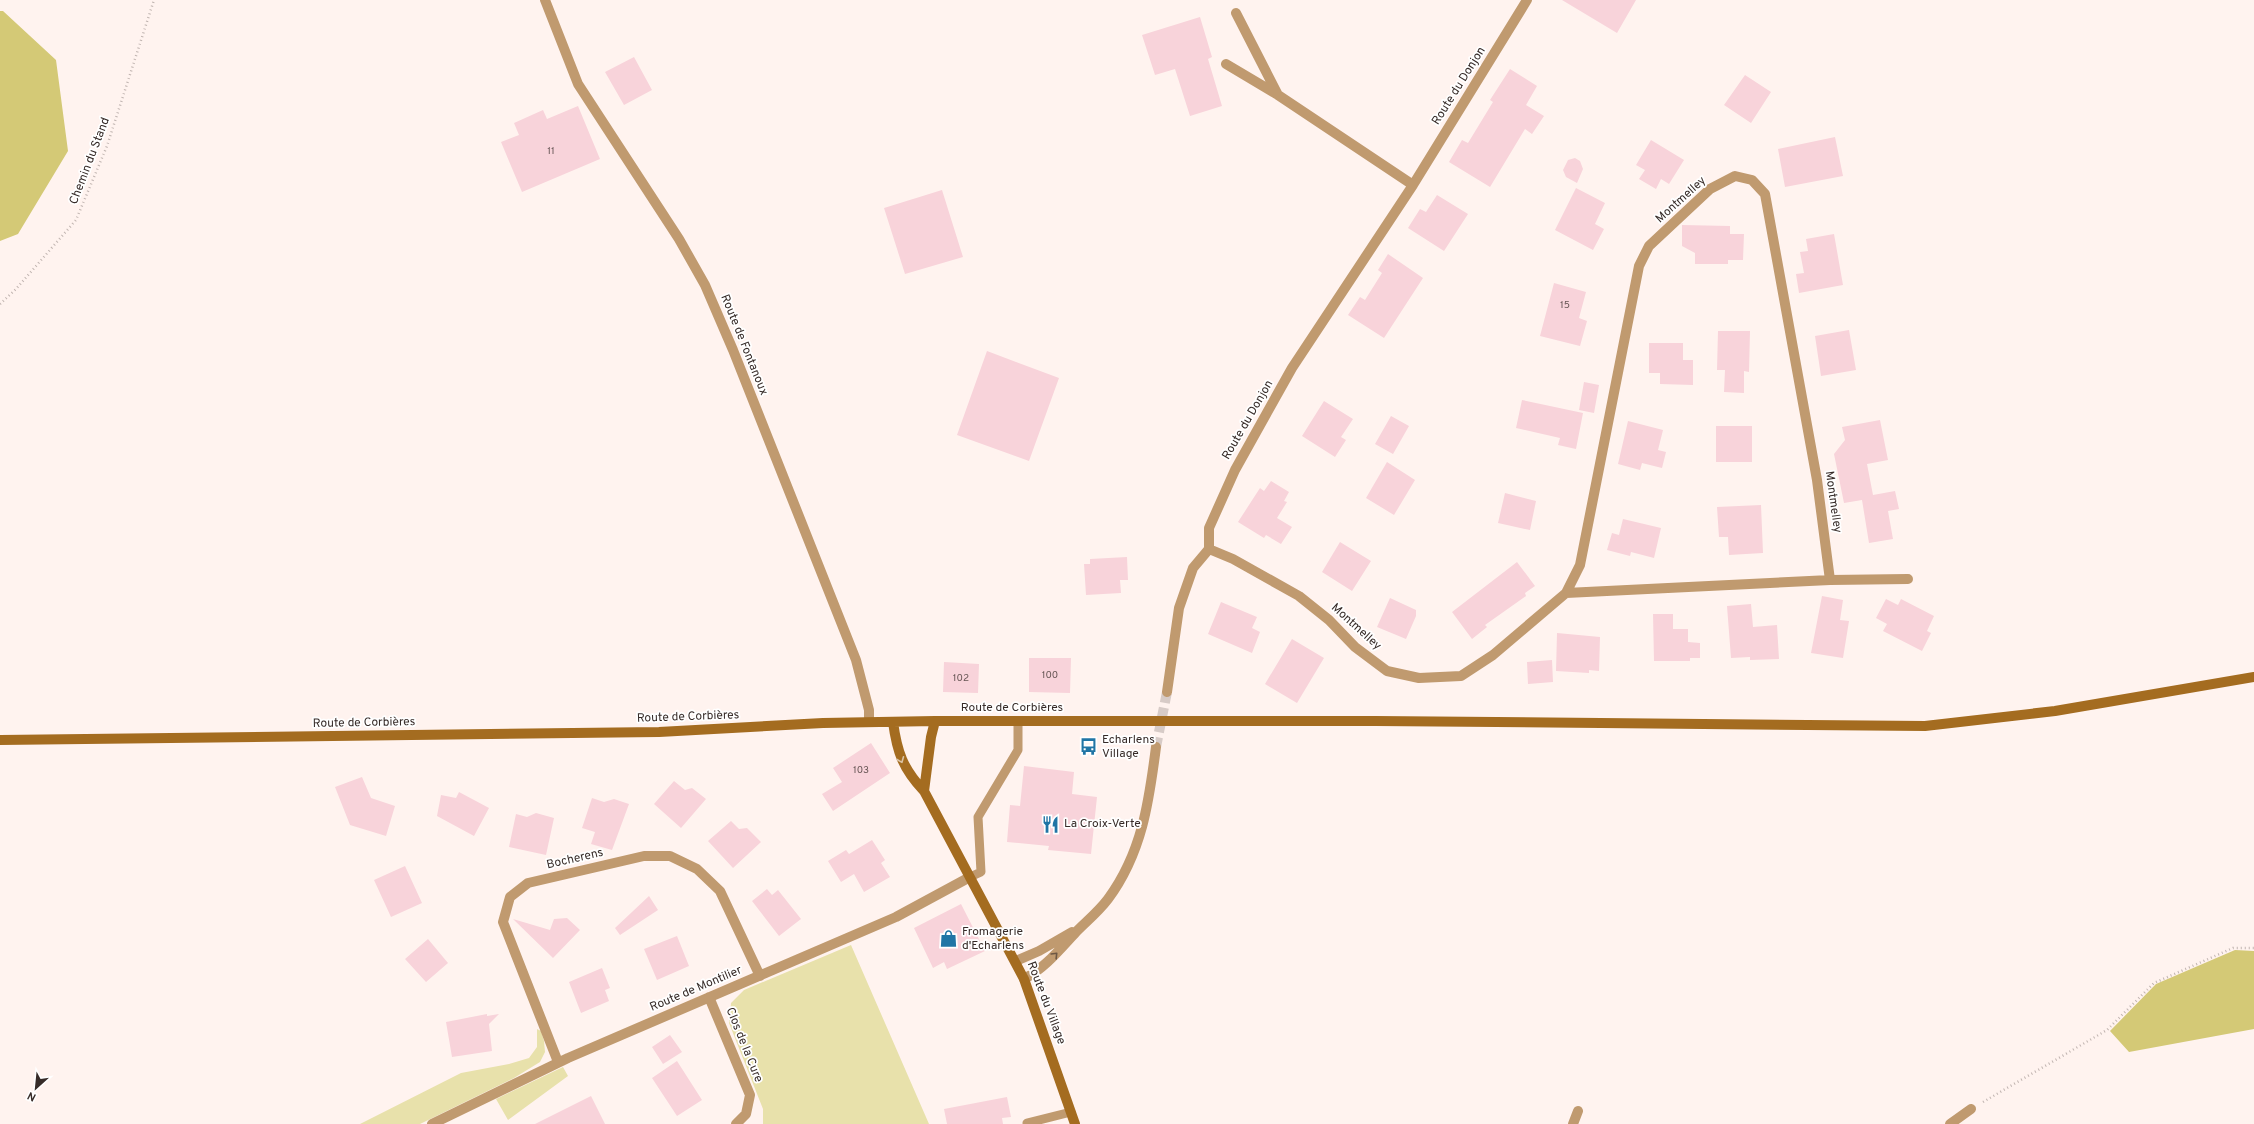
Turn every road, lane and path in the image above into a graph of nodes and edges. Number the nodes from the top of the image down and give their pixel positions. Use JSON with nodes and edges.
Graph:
{"nodes":[{"id":1,"x":154,"y":0,"type":"edge"},
{"id":2,"x":545,"y":0,"type":"edge"},
{"id":3,"x":1527,"y":0,"type":"edge"},
{"id":4,"x":1236,"y":13,"type":"dead end"},
{"id":5,"x":1226,"y":64,"type":"dead end"},
{"id":6,"x":1278,"y":95,"type":"junction"},
{"id":7,"x":1413,"y":185,"type":"junction"},
{"id":8,"x":0,"y":304,"type":"edge"},
{"id":9,"x":1209,"y":549,"type":"junction"},
{"id":10,"x":1908,"y":579,"type":"dead end"},
{"id":11,"x":1830,"y":580,"type":"junction"},
{"id":12,"x":1566,"y":593,"type":"junction"},
{"id":13,"x":2254,"y":677,"type":"edge"},
{"id":14,"x":1167,"y":692,"type":"tunnel mouth"},
{"id":15,"x":935,"y":721,"type":"junction"},
{"id":16,"x":1018,"y":721,"type":"junction"},
{"id":17,"x":869,"y":722,"type":"junction"},
{"id":18,"x":892,"y":722,"type":"junction"},
{"id":19,"x":0,"y":740,"type":"edge"},
{"id":20,"x":1156,"y":747,"type":"tunnel mouth"},
{"id":21,"x":924,"y":791,"type":"junction"},
{"id":22,"x":970,"y":877,"type":"junction"},
{"id":23,"x":1084,"y":925,"type":"junction"},
{"id":24,"x":2254,"y":948,"type":"edge"},
{"id":25,"x":1016,"y":961,"type":"junction"},
{"id":26,"x":760,"y":976,"type":"junction"},
{"id":27,"x":1024,"y":979,"type":"junction"},
{"id":28,"x":709,"y":997,"type":"junction"},
{"id":29,"x":558,"y":1062,"type":"junction"},
{"id":30,"x":1971,"y":1109,"type":"joint"},
{"id":31,"x":1578,"y":1111,"type":"dead end"},
{"id":32,"x":1071,"y":1112,"type":"junction"},
{"id":33,"x":1027,"y":1123,"type":"edge"},
{"id":34,"x":432,"y":1124,"type":"edge"},
{"id":35,"x":736,"y":1124,"type":"edge"},
{"id":36,"x":1075,"y":1124,"type":"edge"},
{"id":37,"x":1573,"y":1124,"type":"edge"},
{"id":38,"x":1950,"y":1124,"type":"edge"}],
"edges":[{"from":1,"to":8,"type":"path","name":"Chemin du Stand"},
{"from":2,"to":17,"type":"street","name":"Route de Fontanoux"},
{"from":3,"to":7,"type":"street","name":"Route du Donjon"},
{"from":4,"to":6,"type":"street"},
{"from":5,"to":6,"type":"street"},
{"from":6,"to":7,"type":"street"},
{"from":7,"to":9,"type":"street","name":"Route du Donjon"},
{"from":9,"to":12,"type":"street","name":"Montmelley"},
{"from":9,"to":14,"type":"street"},
{"from":10,"to":11,"type":"street"},
{"from":11,"to":12,"type":"street"},
{"from":11,"to":12,"type":"street","name":"Montmelley"},
{"from":13,"to":16,"type":"main road","name":"Route de Corbières"},
{"from":15,"to":16,"type":"main road","name":"Route de Corbières"},
{"from":15,"to":18,"type":"main road","name":"Route de Corbières"},
{"from":15,"to":21,"type":"main road"},
{"from":16,"to":22,"type":"lane"},
{"from":17,"to":18,"type":"main road","name":"Route de Corbières"},
{"from":17,"to":19,"type":"main road","name":"Route de Corbières"},
{"from":18,"to":21,"type":"main road","name":"Route du Village","one_way":true},
{"from":20,"to":23,"type":"street"},
{"from":21,"to":22,"type":"main road","name":"Route du Village"},
{"from":22,"to":25,"type":"main road","name":"Route du Village"},
{"from":22,"to":26,"type":"street","name":"Route de Montilier"},
{"from":23,"to":25,"type":"street"},
{"from":27,"to":23,"type":"street","one_way":true},
{"from":24,"to":30,"type":"path"},
{"from":25,"to":27,"type":"main road","name":"Route du Village"},
{"from":26,"to":28,"type":"street","name":"Route de Montilier"},
{"from":26,"to":29,"type":"street","name":"Bocherens"},
{"from":27,"to":32,"type":"main road","name":"Route du Village"},
{"from":28,"to":29,"type":"street","name":"Route de Montilier"},
{"from":28,"to":35,"type":"street","name":"Clos de la Cure"},
{"from":29,"to":34,"type":"street","name":"Route de Montilier"},
{"from":30,"to":38,"type":"street"},
{"from":31,"to":37,"type":"street"},
{"from":32,"to":33,"type":"lane"},
{"from":32,"to":36,"type":"main road","name":"Route du Village"}]}
